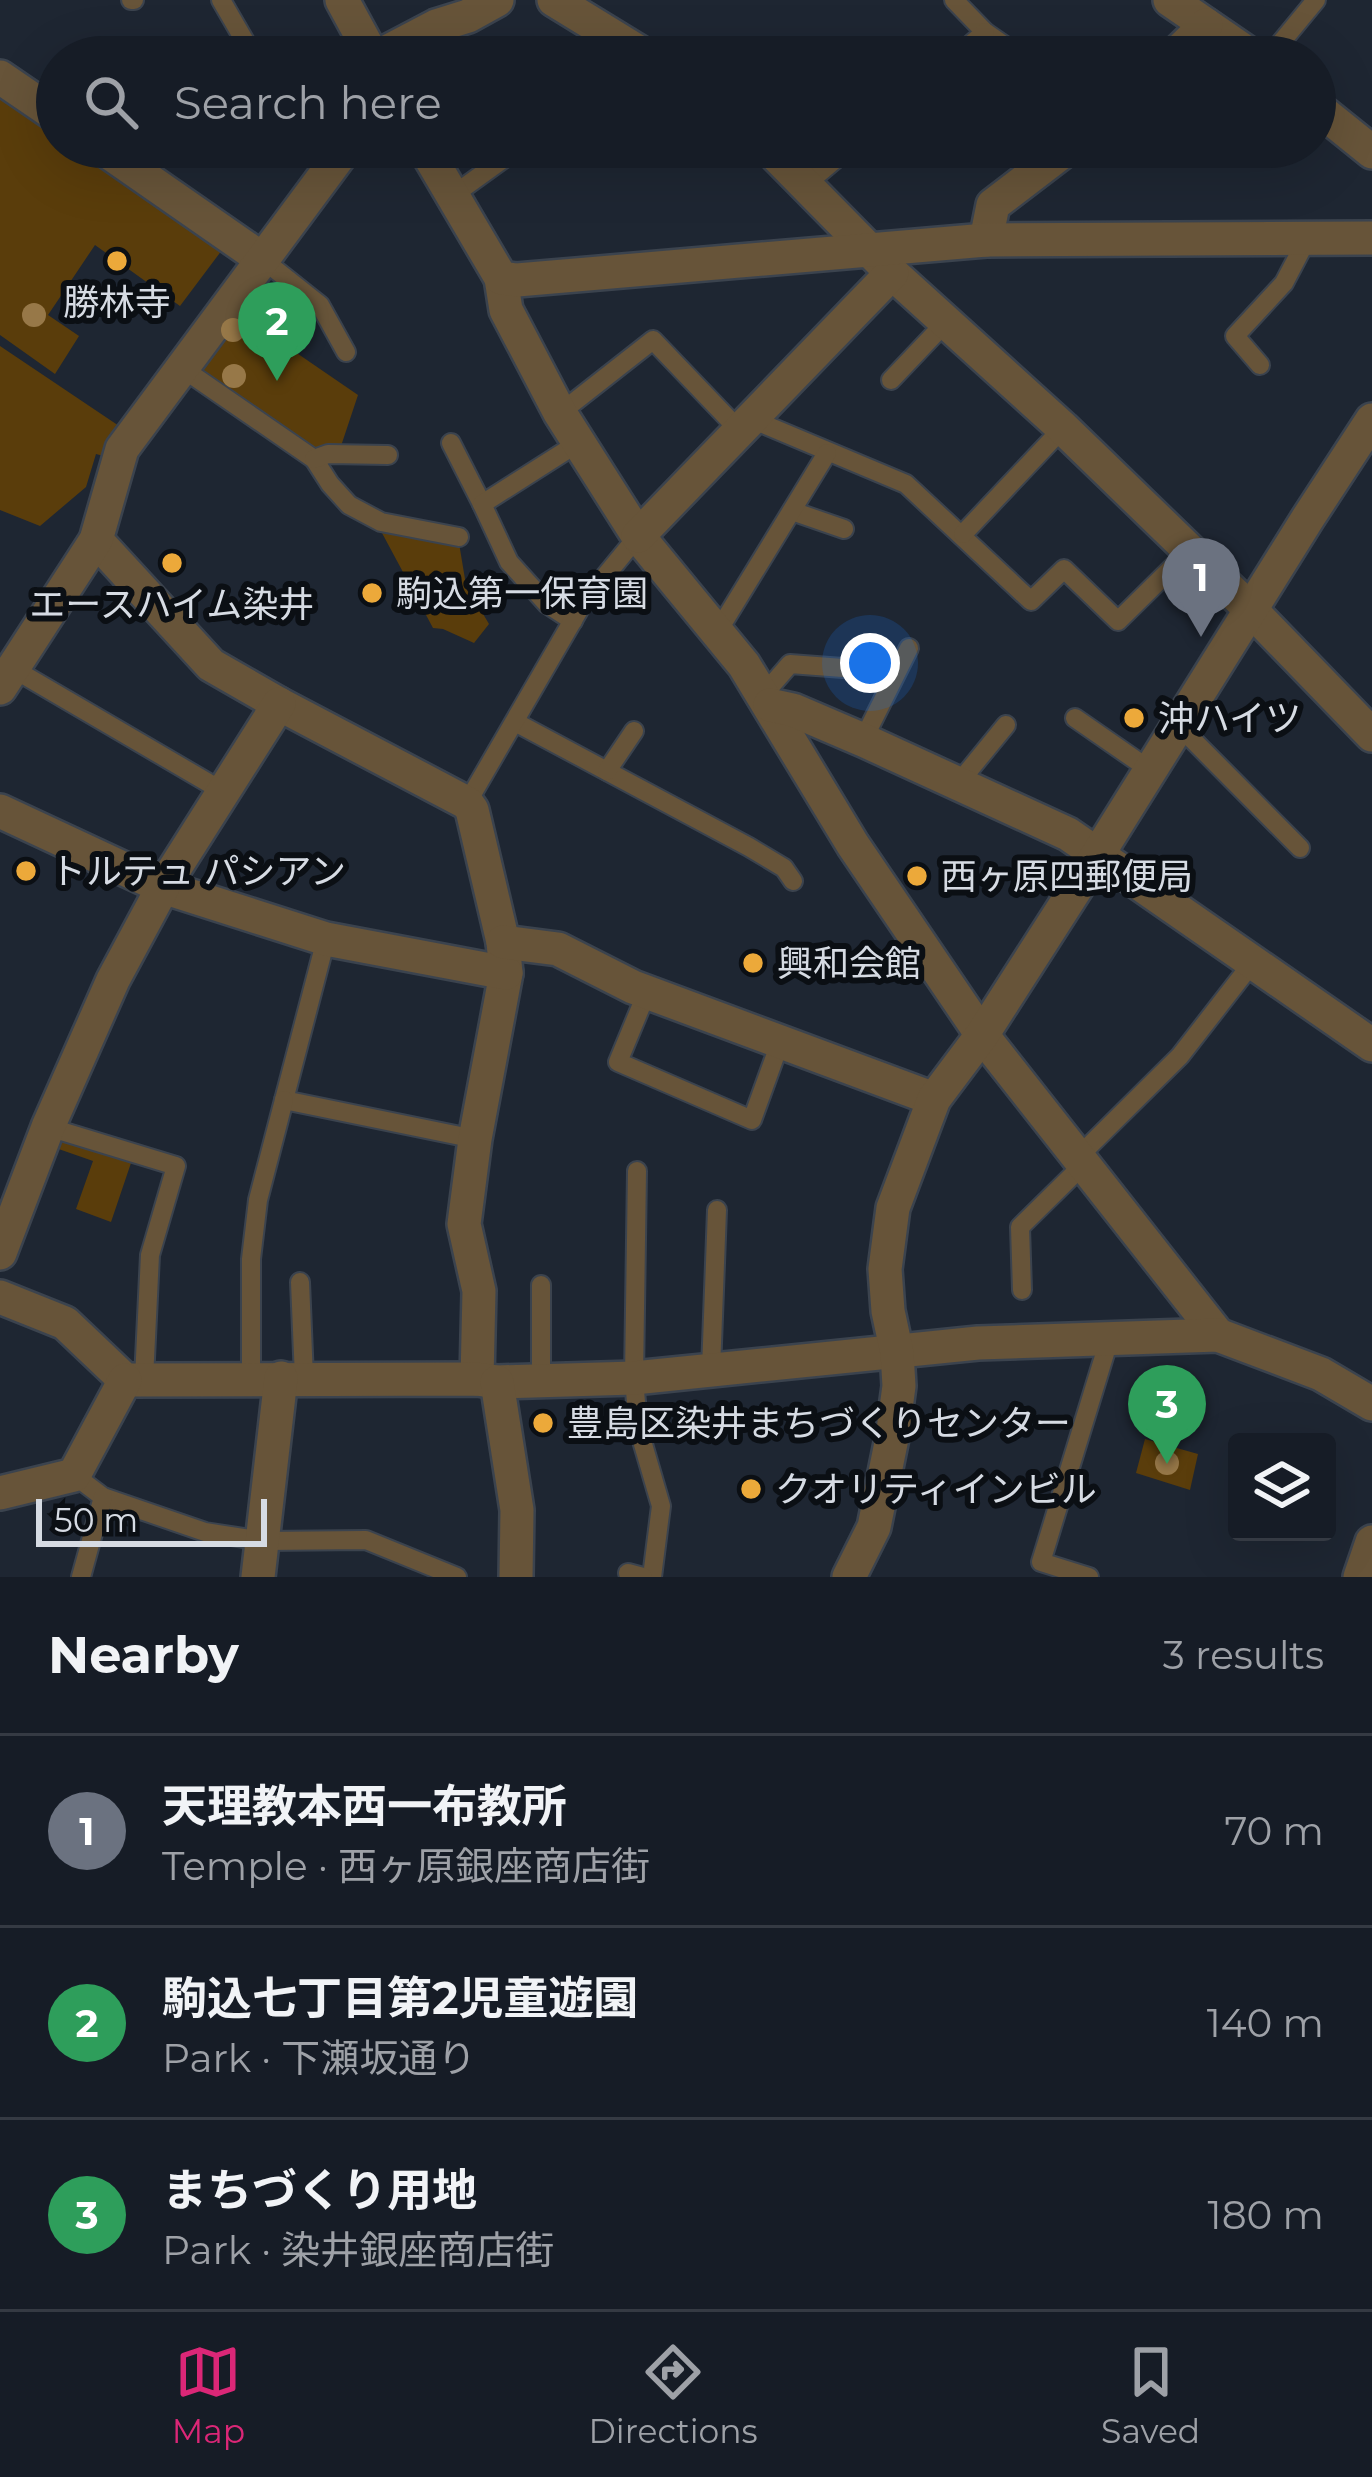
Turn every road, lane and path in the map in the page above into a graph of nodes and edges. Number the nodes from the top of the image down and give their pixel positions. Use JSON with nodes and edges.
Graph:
{"nodes":[{"id":1,"x":220,"y":0,"type":"edge"},
{"id":2,"x":342,"y":0,"type":"edge"},
{"id":3,"x":497,"y":0,"type":"edge"},
{"id":4,"x":554,"y":0,"type":"edge"},
{"id":5,"x":955,"y":0,"type":"edge"},
{"id":6,"x":1316,"y":0,"type":"edge"},
{"id":7,"x":1196,"y":11,"type":"edge"},
{"id":8,"x":985,"y":32,"type":"junction"},
{"id":9,"x":241,"y":36,"type":"edge"},
{"id":10,"x":363,"y":36,"type":"edge"},
{"id":11,"x":416,"y":36,"type":"edge"},
{"id":12,"x":612,"y":36,"type":"edge"},
{"id":13,"x":980,"y":36,"type":"edge"},
{"id":14,"x":991,"y":36,"type":"edge"},
{"id":15,"x":1227,"y":36,"type":"edge"},
{"id":16,"x":1286,"y":36,"type":"edge"},
{"id":17,"x":0,"y":77,"type":"edge"},
{"id":18,"x":36,"y":102,"type":"edge"},
{"id":19,"x":1336,"y":123,"type":"edge"},
{"id":20,"x":1372,"y":152,"type":"edge"},
{"id":21,"x":131,"y":168,"type":"edge"},
{"id":22,"x":330,"y":168,"type":"edge"},
{"id":23,"x":436,"y":168,"type":"edge"},
{"id":24,"x":491,"y":168,"type":"edge"},
{"id":25,"x":790,"y":168,"type":"edge"},
{"id":26,"x":825,"y":168,"type":"edge"},
{"id":27,"x":1041,"y":168,"type":"edge"},
{"id":28,"x":806,"y":184,"type":"junction"},
{"id":29,"x":452,"y":196,"type":"junction"},
{"id":30,"x":1306,"y":238,"type":"junction"},
{"id":31,"x":1372,"y":238,"type":"edge"},
{"id":32,"x":986,"y":240,"type":"junction"},
{"id":33,"x":262,"y":259,"type":"junction"},
{"id":34,"x":880,"y":261,"type":"junction"},
{"id":35,"x":501,"y":278,"type":"junction"},
{"id":36,"x":946,"y":322,"type":"junction"},
{"id":37,"x":346,"y":352,"type":"dead end"},
{"id":38,"x":1260,"y":365,"type":"dead end"},
{"id":39,"x":182,"y":368,"type":"junction"},
{"id":40,"x":891,"y":380,"type":"dead end"},
{"id":41,"x":560,"y":412,"type":"junction"},
{"id":42,"x":744,"y":424,"type":"junction"},
{"id":43,"x":1063,"y":428,"type":"junction"},
{"id":44,"x":1366,"y":442,"type":"edge"},
{"id":45,"x":451,"y":443,"type":"dead end"},
{"id":46,"x":578,"y":443,"type":"junction"},
{"id":47,"x":827,"y":453,"type":"junction"},
{"id":48,"x":388,"y":454,"type":"dead end"},
{"id":49,"x":314,"y":459,"type":"junction"},
{"id":50,"x":482,"y":504,"type":"junction"},
{"id":51,"x":792,"y":511,"type":"junction"},
{"id":52,"x":844,"y":529,"type":"dead end"},
{"id":53,"x":963,"y":534,"type":"junction"},
{"id":54,"x":459,"y":536,"type":"dead end"},
{"id":55,"x":638,"y":536,"type":"junction"},
{"id":56,"x":96,"y":540,"type":"junction"},
{"id":57,"x":1190,"y":550,"type":"junction"},
{"id":58,"x":1251,"y":610,"type":"junction"},
{"id":59,"x":573,"y":621,"type":"junction"},
{"id":60,"x":718,"y":631,"type":"junction"},
{"id":61,"x":909,"y":648,"type":"dead end"},
{"id":62,"x":842,"y":668,"type":"dead end"},
{"id":63,"x":6,"y":678,"type":"edge"},
{"id":64,"x":766,"y":700,"type":"junction"},
{"id":65,"x":279,"y":704,"type":"junction"},
{"id":66,"x":1075,"y":718,"type":"dead end"},
{"id":67,"x":515,"y":722,"type":"junction"},
{"id":68,"x":1006,"y":725,"type":"dead end"},
{"id":69,"x":1179,"y":726,"type":"junction"},
{"id":70,"x":634,"y":731,"type":"dead end"},
{"id":71,"x":1372,"y":735,"type":"edge"},
{"id":72,"x":863,"y":740,"type":"junction"},
{"id":73,"x":1150,"y":770,"type":"junction"},
{"id":74,"x":607,"y":771,"type":"junction"},
{"id":75,"x":957,"y":785,"type":"junction"},
{"id":76,"x":224,"y":792,"type":"junction"},
{"id":77,"x":467,"y":803,"type":"junction"},
{"id":78,"x":0,"y":811,"type":"edge"},
{"id":79,"x":1300,"y":848,"type":"dead end"},
{"id":80,"x":1098,"y":854,"type":"junction"},
{"id":81,"x":793,"y":880,"type":"dead end"},
{"id":82,"x":163,"y":887,"type":"junction"},
{"id":83,"x":326,"y":939,"type":"junction"},
{"id":84,"x":505,"y":957,"type":"junction"},
{"id":85,"x":1253,"y":962,"type":"junction"},
{"id":86,"x":647,"y":992,"type":"junction"},
{"id":87,"x":982,"y":1035,"type":"junction"},
{"id":88,"x":781,"y":1040,"type":"junction"},
{"id":89,"x":1372,"y":1045,"type":"edge"},
{"id":90,"x":934,"y":1099,"type":"junction"},
{"id":91,"x":284,"y":1100,"type":"junction"},
{"id":92,"x":48,"y":1127,"type":"junction"},
{"id":93,"x":475,"y":1138,"type":"junction"},
{"id":94,"x":1081,"y":1161,"type":"junction"},
{"id":95,"x":637,"y":1171,"type":"dead end"},
{"id":96,"x":717,"y":1210,"type":"dead end"},
{"id":97,"x":0,"y":1253,"type":"edge"},
{"id":98,"x":300,"y":1282,"type":"dead end"},
{"id":99,"x":541,"y":1286,"type":"dead end"},
{"id":100,"x":1022,"y":1290,"type":"dead end"},
{"id":101,"x":0,"y":1297,"type":"edge"},
{"id":102,"x":1218,"y":1335,"type":"junction"},
{"id":103,"x":1110,"y":1337,"type":"junction"},
{"id":104,"x":897,"y":1353,"type":"junction"},
{"id":105,"x":711,"y":1370,"type":"junction"},
{"id":106,"x":279,"y":1378,"type":"junction"},
{"id":107,"x":634,"y":1378,"type":"junction"},
{"id":108,"x":134,"y":1379,"type":"junction"},
{"id":109,"x":541,"y":1379,"type":"junction"},
{"id":110,"x":487,"y":1380,"type":"junction"},
{"id":111,"x":1372,"y":1404,"type":"edge"},
{"id":112,"x":74,"y":1475,"type":"junction"},
{"id":113,"x":0,"y":1493,"type":"edge"},
{"id":114,"x":103,"y":1497,"type":"junction"},
{"id":115,"x":262,"y":1541,"type":"junction"},
{"id":116,"x":1372,"y":1542,"type":"edge"},
{"id":117,"x":81,"y":1577,"type":"edge"},
{"id":118,"x":258,"y":1577,"type":"edge"},
{"id":119,"x":457,"y":1577,"type":"edge"},
{"id":120,"x":516,"y":1577,"type":"edge"},
{"id":121,"x":652,"y":1577,"type":"edge"},
{"id":122,"x":849,"y":1577,"type":"edge"},
{"id":123,"x":1090,"y":1577,"type":"edge"},
{"id":124,"x":1360,"y":1577,"type":"edge"}],
"edges":[{"from":1,"to":9,"type":"lane"},
{"from":2,"to":10,"type":"street"},
{"from":3,"to":11,"type":"street"},
{"from":4,"to":12,"type":"street"},
{"from":5,"to":8,"type":"lane"},
{"from":6,"to":16,"type":"lane"},
{"from":7,"to":15,"type":"street"},
{"from":8,"to":13,"type":"lane"},
{"from":8,"to":14,"type":"lane"},
{"from":17,"to":18,"type":"street"},
{"from":19,"to":20,"type":"street"},
{"from":21,"to":33,"type":"street"},
{"from":22,"to":33,"type":"street"},
{"from":23,"to":29,"type":"street"},
{"from":24,"to":29,"type":"lane"},
{"from":25,"to":28,"type":"street"},
{"from":26,"to":28,"type":"lane"},
{"from":27,"to":32,"type":"street"},
{"from":28,"to":34,"type":"street"},
{"from":29,"to":35,"type":"street"},
{"from":30,"to":31,"type":"street"},
{"from":30,"to":32,"type":"street"},
{"from":30,"to":38,"type":"lane"},
{"from":32,"to":34,"type":"street"},
{"from":33,"to":37,"type":"lane"},
{"from":33,"to":39,"type":"street"},
{"from":34,"to":35,"type":"street"},
{"from":34,"to":36,"type":"street"},
{"from":34,"to":42,"type":"street"},
{"from":35,"to":41,"type":"street"},
{"from":36,"to":40,"type":"lane"},
{"from":36,"to":43,"type":"street"},
{"from":39,"to":49,"type":"lane"},
{"from":39,"to":56,"type":"street"},
{"from":41,"to":42,"type":"lane"},
{"from":41,"to":46,"type":"street"},
{"from":42,"to":47,"type":"lane"},
{"from":42,"to":55,"type":"street"},
{"from":43,"to":53,"type":"lane"},
{"from":43,"to":57,"type":"street"},
{"from":44,"to":58,"type":"street"},
{"from":45,"to":50,"type":"lane"},
{"from":46,"to":50,"type":"lane"},
{"from":46,"to":55,"type":"street"},
{"from":47,"to":51,"type":"lane"},
{"from":47,"to":53,"type":"lane"},
{"from":48,"to":49,"type":"lane"},
{"from":49,"to":54,"type":"lane"},
{"from":50,"to":59,"type":"lane"},
{"from":51,"to":52,"type":"lane"},
{"from":51,"to":60,"type":"lane"},
{"from":53,"to":57,"type":"lane"},
{"from":55,"to":59,"type":"lane"},
{"from":55,"to":60,"type":"street"},
{"from":56,"to":63,"type":"street"},
{"from":56,"to":65,"type":"street"},
{"from":57,"to":58,"type":"street"},
{"from":58,"to":69,"type":"street"},
{"from":58,"to":71,"type":"street"},
{"from":59,"to":67,"type":"lane"},
{"from":60,"to":64,"type":"street"},
{"from":61,"to":72,"type":"lane"},
{"from":62,"to":64,"type":"lane"},
{"from":63,"to":76,"type":"lane"},
{"from":64,"to":72,"type":"street"},
{"from":64,"to":87,"type":"street"},
{"from":65,"to":76,"type":"street"},
{"from":65,"to":77,"type":"street"},
{"from":66,"to":73,"type":"lane"},
{"from":67,"to":74,"type":"lane"},
{"from":67,"to":77,"type":"lane"},
{"from":68,"to":75,"type":"lane"},
{"from":69,"to":73,"type":"street"},
{"from":69,"to":79,"type":"lane"},
{"from":70,"to":74,"type":"lane"},
{"from":72,"to":75,"type":"street"},
{"from":73,"to":80,"type":"street"},
{"from":74,"to":81,"type":"lane"},
{"from":75,"to":80,"type":"street"},
{"from":76,"to":82,"type":"street"},
{"from":77,"to":84,"type":"street"},
{"from":78,"to":82,"type":"street"},
{"from":80,"to":85,"type":"street"},
{"from":80,"to":87,"type":"street"},
{"from":82,"to":83,"type":"street"},
{"from":82,"to":92,"type":"street"},
{"from":83,"to":84,"type":"street"},
{"from":83,"to":91,"type":"lane"},
{"from":84,"to":86,"type":"street"},
{"from":84,"to":93,"type":"street"},
{"from":85,"to":89,"type":"street"},
{"from":85,"to":94,"type":"lane"},
{"from":86,"to":88,"type":"street"},
{"from":86,"to":88,"type":"lane"},
{"from":87,"to":90,"type":"street"},
{"from":87,"to":94,"type":"street"},
{"from":88,"to":90,"type":"street"},
{"from":90,"to":104,"type":"street"},
{"from":91,"to":93,"type":"lane"},
{"from":91,"to":106,"type":"lane"},
{"from":92,"to":97,"type":"street"},
{"from":92,"to":108,"type":"lane"},
{"from":93,"to":110,"type":"street"},
{"from":94,"to":100,"type":"lane"},
{"from":94,"to":102,"type":"street"},
{"from":95,"to":107,"type":"lane"},
{"from":96,"to":105,"type":"lane"},
{"from":98,"to":106,"type":"lane"},
{"from":99,"to":109,"type":"lane"},
{"from":101,"to":108,"type":"street"},
{"from":102,"to":103,"type":"street"},
{"from":102,"to":111,"type":"street"},
{"from":103,"to":104,"type":"street"},
{"from":103,"to":123,"type":"lane"},
{"from":104,"to":105,"type":"street"},
{"from":104,"to":122,"type":"street"},
{"from":105,"to":107,"type":"street"},
{"from":106,"to":108,"type":"street"},
{"from":106,"to":110,"type":"street"},
{"from":106,"to":115,"type":"street"},
{"from":107,"to":109,"type":"street"},
{"from":107,"to":121,"type":"lane"},
{"from":108,"to":112,"type":"street"},
{"from":109,"to":110,"type":"street"},
{"from":110,"to":120,"type":"street"},
{"from":112,"to":113,"type":"street"},
{"from":112,"to":114,"type":"lane"},
{"from":114,"to":115,"type":"lane"},
{"from":114,"to":117,"type":"lane"},
{"from":115,"to":118,"type":"street"},
{"from":115,"to":119,"type":"lane"},
{"from":116,"to":124,"type":"street"}]}
